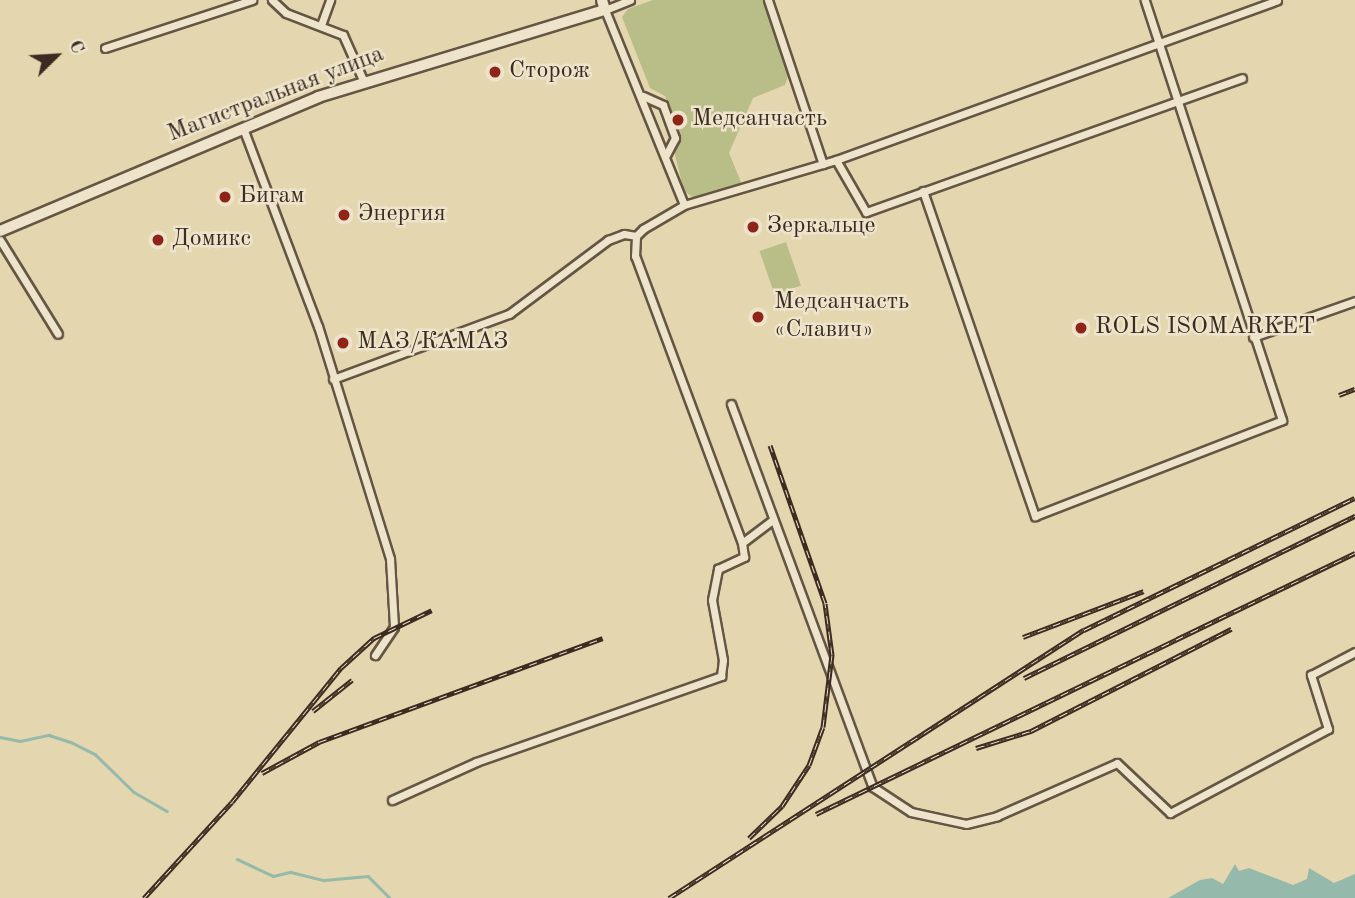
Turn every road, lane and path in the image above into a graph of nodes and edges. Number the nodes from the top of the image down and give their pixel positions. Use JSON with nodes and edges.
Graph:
{"nodes":[{"id":1,"x":252,"y":0,"type":"edge"},
{"id":2,"x":272,"y":0,"type":"edge"},
{"id":3,"x":330,"y":0,"type":"edge"},
{"id":4,"x":630,"y":0,"type":"edge"},
{"id":5,"x":768,"y":0,"type":"edge"},
{"id":6,"x":1145,"y":0,"type":"edge"},
{"id":7,"x":1277,"y":0,"type":"edge"},
{"id":8,"x":604,"y":5,"type":"edge"},
{"id":9,"x":321,"y":25,"type":"junction"},
{"id":10,"x":1160,"y":41,"type":"junction"},
{"id":11,"x":105,"y":48,"type":"dead end"},
{"id":12,"x":1242,"y":78,"type":"dead end"},
{"id":13,"x":363,"y":80,"type":"junction"},
{"id":14,"x":642,"y":95,"type":"junction"},
{"id":15,"x":1180,"y":102,"type":"junction"},
{"id":16,"x":243,"y":128,"type":"junction"},
{"id":17,"x":665,"y":157,"type":"junction"},
{"id":18,"x":836,"y":160,"type":"junction"},
{"id":19,"x":822,"y":164,"type":"junction"},
{"id":20,"x":923,"y":191,"type":"junction"},
{"id":21,"x":684,"y":205,"type":"junction"},
{"id":22,"x":0,"y":231,"type":"edge"},
{"id":23,"x":636,"y":236,"type":"junction"},
{"id":24,"x":0,"y":240,"type":"edge"},
{"id":25,"x":1355,"y":301,"type":"edge"},
{"id":26,"x":58,"y":334,"type":"dead end"},
{"id":27,"x":1254,"y":337,"type":"junction"},
{"id":28,"x":333,"y":379,"type":"junction"},
{"id":29,"x":731,"y":404,"type":"dead end"},
{"id":30,"x":773,"y":520,"type":"junction"},
{"id":31,"x":742,"y":543,"type":"junction"},
{"id":32,"x":1355,"y":652,"type":"edge"},
{"id":33,"x":375,"y":655,"type":"dead end"},
{"id":34,"x":392,"y":800,"type":"dead end"}],
"edges":[{"from":1,"to":11,"type":"street"},
{"from":2,"to":9,"type":"street"},
{"from":3,"to":9,"type":"street"},
{"from":4,"to":8,"type":"street"},
{"from":5,"to":19,"type":"street"},
{"from":6,"to":10,"type":"street"},
{"from":7,"to":10,"type":"street"},
{"from":8,"to":13,"type":"main road","name":"Магистральная улица"},
{"from":8,"to":14,"type":"street"},
{"from":9,"to":13,"type":"street"},
{"from":10,"to":15,"type":"street"},
{"from":10,"to":18,"type":"street"},
{"from":12,"to":15,"type":"street"},
{"from":13,"to":16,"type":"main road","name":"Магистральная улица"},
{"from":14,"to":17,"type":"street"},
{"from":14,"to":17,"type":"street"},
{"from":15,"to":20,"type":"street"},
{"from":15,"to":27,"type":"street"},
{"from":16,"to":22,"type":"main road","name":"Магистральная улица"},
{"from":16,"to":28,"type":"street"},
{"from":17,"to":21,"type":"street"},
{"from":18,"to":19,"type":"street"},
{"from":18,"to":20,"type":"street"},
{"from":19,"to":21,"type":"street"},
{"from":20,"to":27,"type":"street"},
{"from":21,"to":23,"type":"street"},
{"from":23,"to":28,"type":"street"},
{"from":23,"to":31,"type":"street"},
{"from":24,"to":26,"type":"street"},
{"from":25,"to":27,"type":"street"},
{"from":28,"to":33,"type":"street"},
{"from":29,"to":30,"type":"street"},
{"from":30,"to":31,"type":"street"},
{"from":30,"to":32,"type":"street"},
{"from":31,"to":34,"type":"street"}]}
